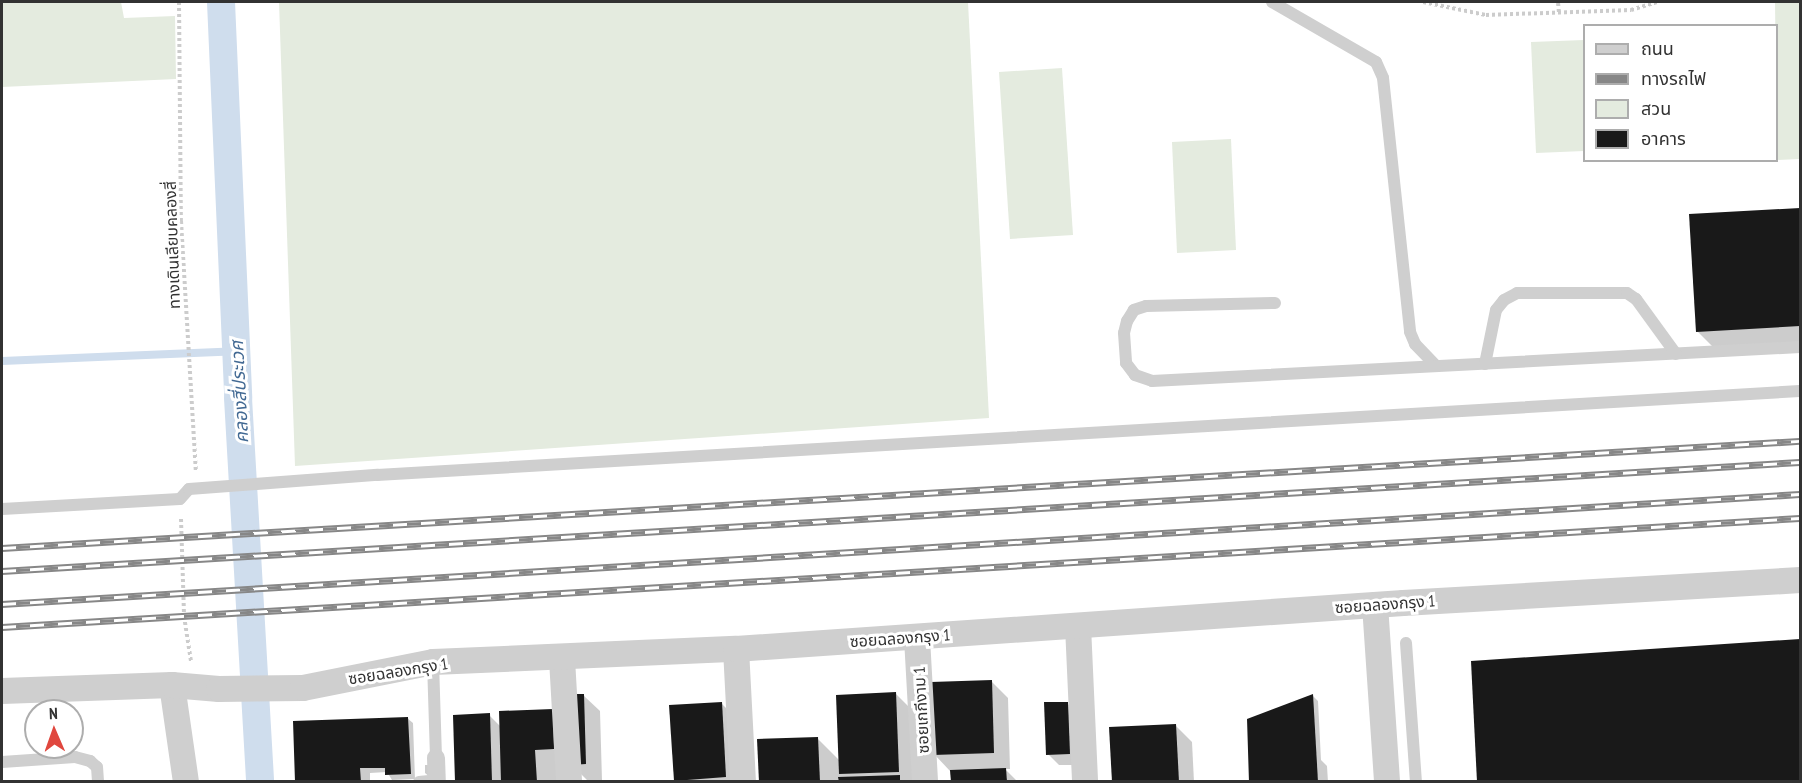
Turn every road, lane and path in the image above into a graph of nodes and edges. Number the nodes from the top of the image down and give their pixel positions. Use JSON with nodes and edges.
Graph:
{"nodes":[{"id":1,"x":179,"y":2,"type":"edge"},
{"id":2,"x":1272,"y":2,"type":"edge"},
{"id":3,"x":1423,"y":2,"type":"edge"},
{"id":4,"x":1658,"y":2,"type":"edge"},
{"id":5,"x":1558,"y":3,"type":"edge"},
{"id":6,"x":1559,"y":13,"type":"junction"},
{"id":7,"x":1275,"y":303,"type":"dead end"},
{"id":8,"x":1800,"y":347,"type":"edge"},
{"id":9,"x":1676,"y":354,"type":"junction"},
{"id":10,"x":1485,"y":364,"type":"junction"},
{"id":11,"x":1436,"y":366,"type":"junction"},
{"id":12,"x":1800,"y":392,"type":"edge"},
{"id":13,"x":193,"y":488,"type":"junction"},
{"id":14,"x":180,"y":500,"type":"junction"},
{"id":15,"x":2,"y":509,"type":"edge"},
{"id":16,"x":1800,"y":580,"type":"edge"},
{"id":17,"x":1375,"y":605,"type":"junction"},
{"id":18,"x":1078,"y":626,"type":"junction"},
{"id":19,"x":917,"y":638,"type":"junction"},
{"id":20,"x":1406,"y":643,"type":"dead end"},
{"id":21,"x":735,"y":649,"type":"junction"},
{"id":22,"x":562,"y":659,"type":"junction"},
{"id":23,"x":433,"y":662,"type":"junction"},
{"id":24,"x":196,"y":687,"type":"junction"},
{"id":25,"x":2,"y":691,"type":"edge"},
{"id":26,"x":436,"y":758,"type":"joint"},
{"id":27,"x":2,"y":762,"type":"edge"},
{"id":28,"x":431,"y":781,"type":"edge"},
{"id":29,"x":98,"y":782,"type":"edge"},
{"id":30,"x":186,"y":782,"type":"edge"},
{"id":31,"x":569,"y":782,"type":"edge"},
{"id":32,"x":742,"y":782,"type":"edge"},
{"id":33,"x":925,"y":782,"type":"edge"},
{"id":34,"x":1085,"y":782,"type":"edge"},
{"id":35,"x":1387,"y":782,"type":"edge"},
{"id":36,"x":1416,"y":782,"type":"edge"}],
"edges":[{"from":1,"to":13,"type":"path","name":"ทางเดินเลียบคลองสี่"},
{"from":2,"to":11,"type":"lane"},
{"from":3,"to":6,"type":"path"},
{"from":4,"to":6,"type":"path"},
{"from":5,"to":6,"type":"path"},
{"from":7,"to":11,"type":"lane"},
{"from":8,"to":9,"type":"lane"},
{"from":9,"to":10,"type":"lane"},
{"from":9,"to":10,"type":"lane"},
{"from":10,"to":11,"type":"lane"},
{"from":12,"to":13,"type":"lane"},
{"from":13,"to":14,"type":"lane"},
{"from":14,"to":15,"type":"lane"},
{"from":14,"to":24,"type":"path"},
{"from":16,"to":17,"type":"street","name":"ซอยฉลองกรุง 1"},
{"from":17,"to":18,"type":"street","name":"ซอยฉลองกรุง 1"},
{"from":17,"to":35,"type":"street"},
{"from":18,"to":19,"type":"street","name":"ซอยฉลองกรุง 1"},
{"from":18,"to":34,"type":"street"},
{"from":19,"to":21,"type":"street","name":"ซอยฉลองกรุง 1"},
{"from":19,"to":33,"type":"street","name":"ซอยเกกีงาม 1"},
{"from":20,"to":36,"type":"lane"},
{"from":21,"to":22,"type":"street","name":"ซอยฉลองกรุง 1"},
{"from":21,"to":32,"type":"street"},
{"from":22,"to":23,"type":"street","name":"ซอยฉลองกรุง 1"},
{"from":22,"to":31,"type":"street"},
{"from":23,"to":24,"type":"street","name":"ซอยฉลองกรุง 1"},
{"from":23,"to":26,"type":"lane"},
{"from":24,"to":25,"type":"street","name":"ซอยฉลองกรุง 1"},
{"from":24,"to":30,"type":"street"},
{"from":26,"to":28,"type":"street"},
{"from":27,"to":29,"type":"lane"}]}
